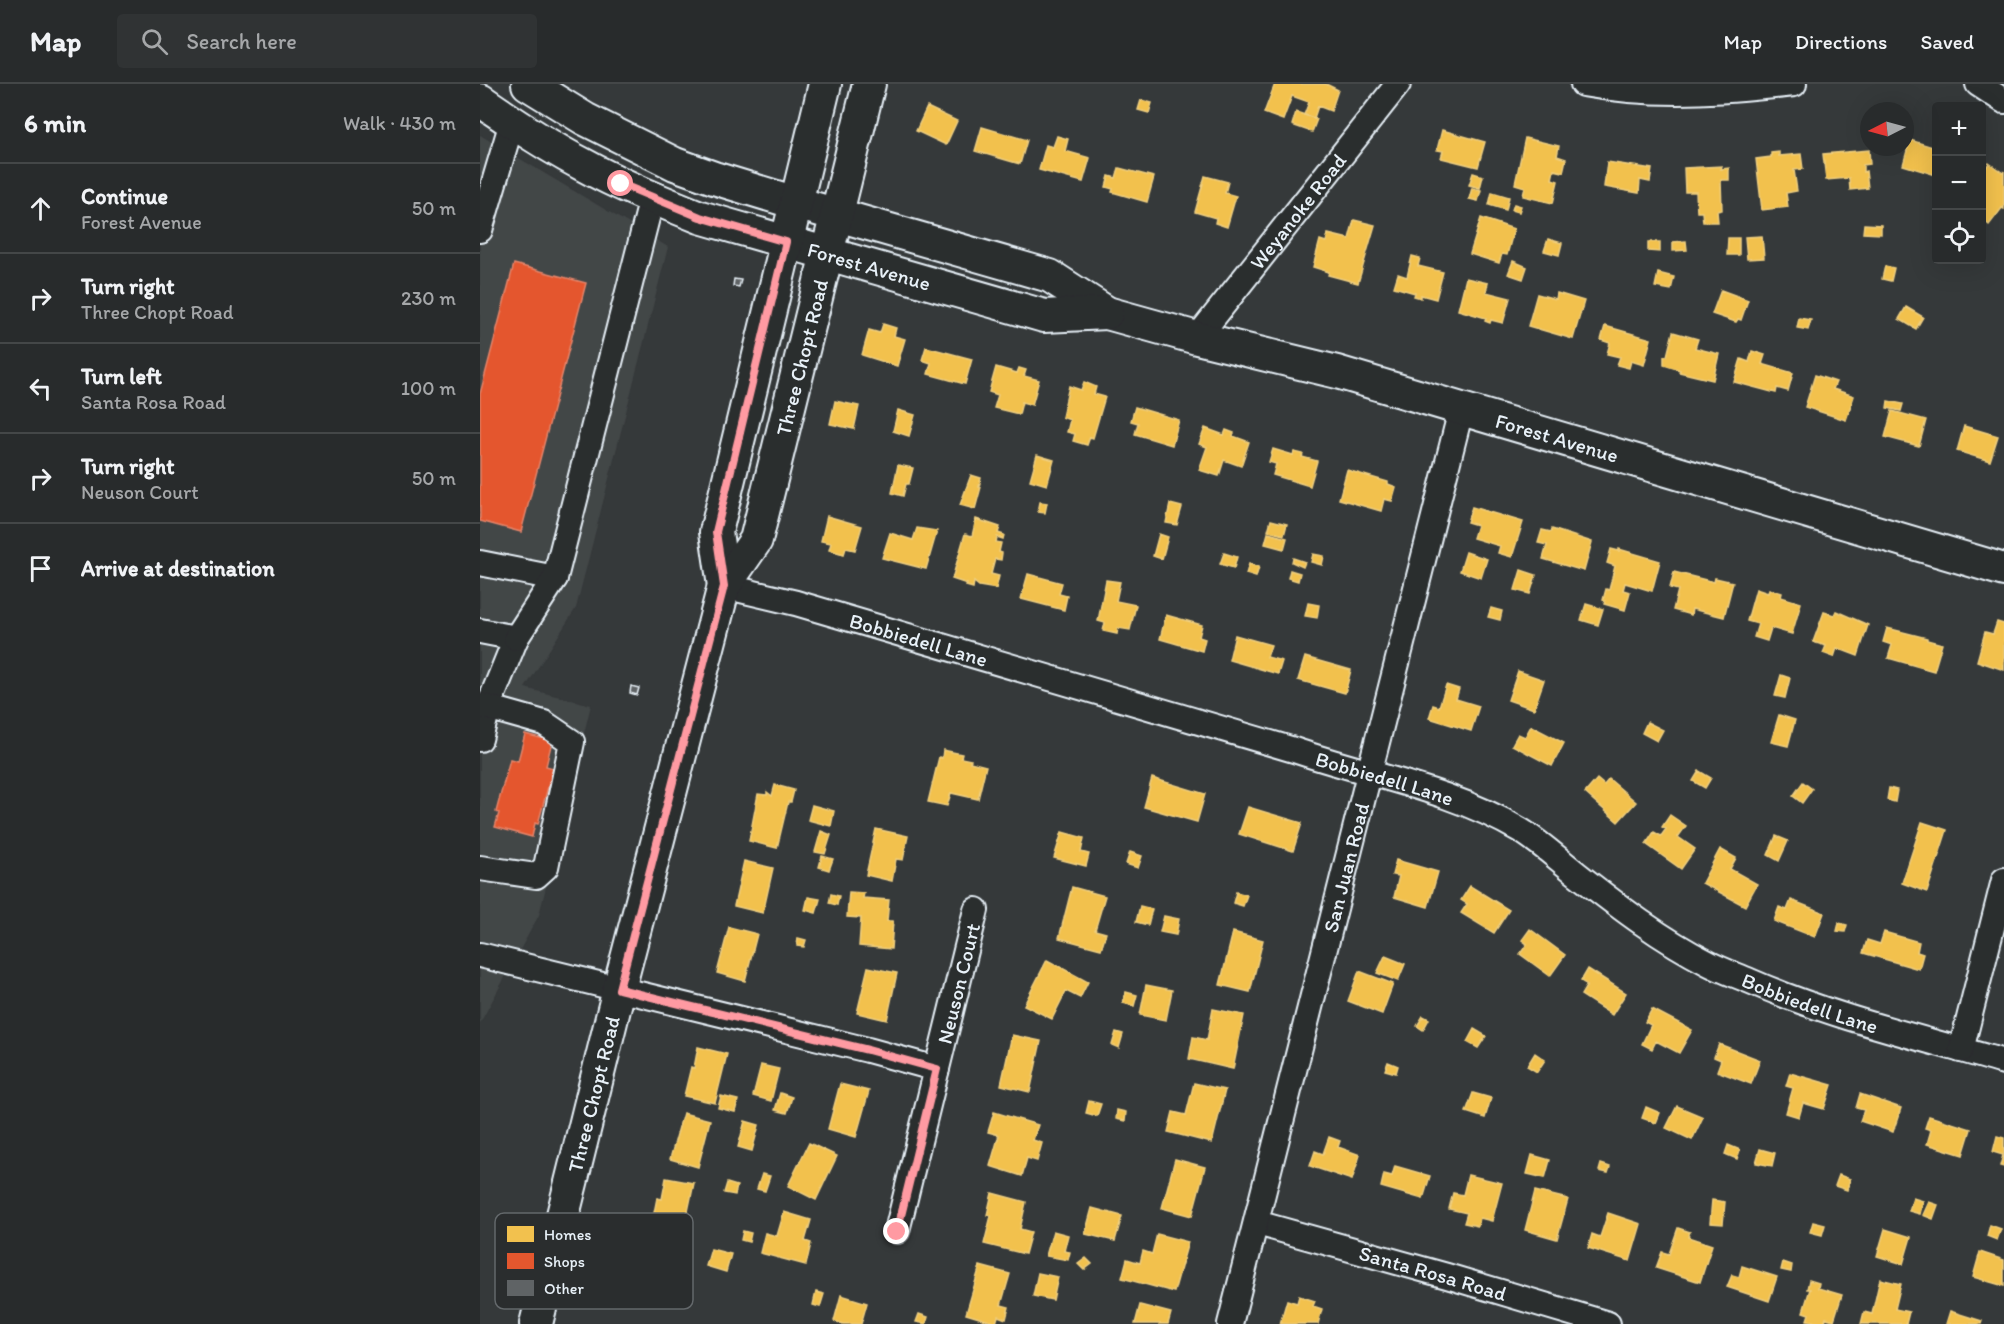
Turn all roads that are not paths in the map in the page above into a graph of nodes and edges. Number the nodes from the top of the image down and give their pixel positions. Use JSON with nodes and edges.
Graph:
{"nodes":[{"id":1,"x":528,"y":84,"type":"edge"},
{"id":2,"x":825,"y":84,"type":"edge"},
{"id":3,"x":869,"y":84,"type":"edge"},
{"id":4,"x":1398,"y":84,"type":"edge"},
{"id":5,"x":1583,"y":84,"type":"edge"},
{"id":6,"x":1794,"y":84,"type":"edge"},
{"id":7,"x":1978,"y":84,"type":"edge"},
{"id":8,"x":480,"y":100,"type":"edge"},
{"id":9,"x":2004,"y":100,"type":"edge"},
{"id":10,"x":512,"y":122,"type":"junction"},
{"id":11,"x":652,"y":198,"type":"junction"},
{"id":12,"x":796,"y":203,"type":"junction"},
{"id":13,"x":836,"y":214,"type":"junction"},
{"id":14,"x":480,"y":230,"type":"edge"},
{"id":15,"x":786,"y":242,"type":"junction"},
{"id":16,"x":826,"y":252,"type":"junction"},
{"id":17,"x":1107,"y":313,"type":"junction"},
{"id":18,"x":1197,"y":338,"type":"junction"},
{"id":19,"x":1461,"y":410,"type":"junction"},
{"id":20,"x":480,"y":563,"type":"edge"},
{"id":21,"x":2004,"y":570,"type":"edge"},
{"id":22,"x":555,"y":578,"type":"junction"},
{"id":23,"x":724,"y":586,"type":"junction"},
{"id":24,"x":480,"y":631,"type":"edge"},
{"id":25,"x":516,"y":638,"type":"junction"},
{"id":26,"x":484,"y":706,"type":"edge"},
{"id":27,"x":480,"y":739,"type":"edge"},
{"id":28,"x":1368,"y":773,"type":"junction"},
{"id":29,"x":480,"y":868,"type":"edge"},
{"id":30,"x":2004,"y":880,"type":"edge"},
{"id":31,"x":976,"y":910,"type":"dead end"},
{"id":32,"x":480,"y":955,"type":"edge"},
{"id":33,"x":619,"y":989,"type":"junction"},
{"id":34,"x":1961,"y":1050,"type":"junction"},
{"id":35,"x":2004,"y":1062,"type":"edge"},
{"id":36,"x":937,"y":1069,"type":"junction"},
{"id":37,"x":564,"y":1213,"type":"edge"},
{"id":38,"x":1257,"y":1223,"type":"junction"},
{"id":39,"x":897,"y":1232,"type":"dead end"},
{"id":40,"x":540,"y":1309,"type":"edge"},
{"id":41,"x":536,"y":1324,"type":"edge"},
{"id":42,"x":1230,"y":1324,"type":"edge"},
{"id":43,"x":1608,"y":1324,"type":"edge"}],
"edges":[{"from":1,"to":12,"type":"main road","name":"Forest Avenue"},
{"from":2,"to":12,"type":"main road","name":"Three Chopt Road"},
{"from":3,"to":13,"type":"main road","name":"Three Chopt Road"},
{"from":4,"to":18,"type":"street","name":"Weyanoke Road"},
{"from":5,"to":6,"type":"street"},
{"from":7,"to":9,"type":"street"},
{"from":8,"to":10,"type":"main road","name":"Forest Avenue"},
{"from":10,"to":11,"type":"main road","name":"Forest Avenue"},
{"from":10,"to":14,"type":"street"},
{"from":11,"to":15,"type":"main road","name":"Forest Avenue"},
{"from":11,"to":22,"type":"street"},
{"from":12,"to":13,"type":"main road","name":"Forest Avenue"},
{"from":12,"to":15,"type":"main road","name":"Three Chopt Road"},
{"from":13,"to":16,"type":"main road","name":"Three Chopt Road"},
{"from":13,"to":17,"type":"main road","name":"Forest Avenue"},
{"from":15,"to":16,"type":"main road","name":"Forest Avenue"},
{"from":15,"to":23,"type":"main road","name":"Three Chopt Road"},
{"from":16,"to":17,"type":"main road","name":"Forest Avenue"},
{"from":16,"to":23,"type":"main road","name":"Three Chopt Road"},
{"from":17,"to":18,"type":"main road","name":"Forest Avenue"},
{"from":18,"to":19,"type":"main road","name":"Forest Avenue"},
{"from":19,"to":21,"type":"main road","name":"Forest Avenue"},
{"from":19,"to":28,"type":"street","name":"San Juan Road"},
{"from":20,"to":22,"type":"street"},
{"from":22,"to":25,"type":"street"},
{"from":23,"to":28,"type":"street","name":"Bobbiedell Lane"},
{"from":23,"to":33,"type":"main road","name":"Three Chopt Road"},
{"from":24,"to":25,"type":"street"},
{"from":25,"to":26,"type":"street"},
{"from":26,"to":27,"type":"street"},
{"from":26,"to":29,"type":"street"},
{"from":28,"to":34,"type":"street","name":"Bobbiedell Lane"},
{"from":28,"to":38,"type":"street","name":"San Juan Road"},
{"from":30,"to":34,"type":"street"},
{"from":31,"to":36,"type":"street","name":"Neuson Court"},
{"from":32,"to":33,"type":"street"},
{"from":33,"to":36,"type":"street"},
{"from":33,"to":37,"type":"main road","name":"Three Chopt Road"},
{"from":34,"to":35,"type":"street","name":"Bobbiedell Lane"},
{"from":36,"to":39,"type":"street","name":"Neuson Court"},
{"from":38,"to":42,"type":"street","name":"San Juan Road"},
{"from":38,"to":43,"type":"street","name":"Santa Rosa Road"},
{"from":40,"to":41,"type":"main road","name":"Three Chopt Road"}]}
